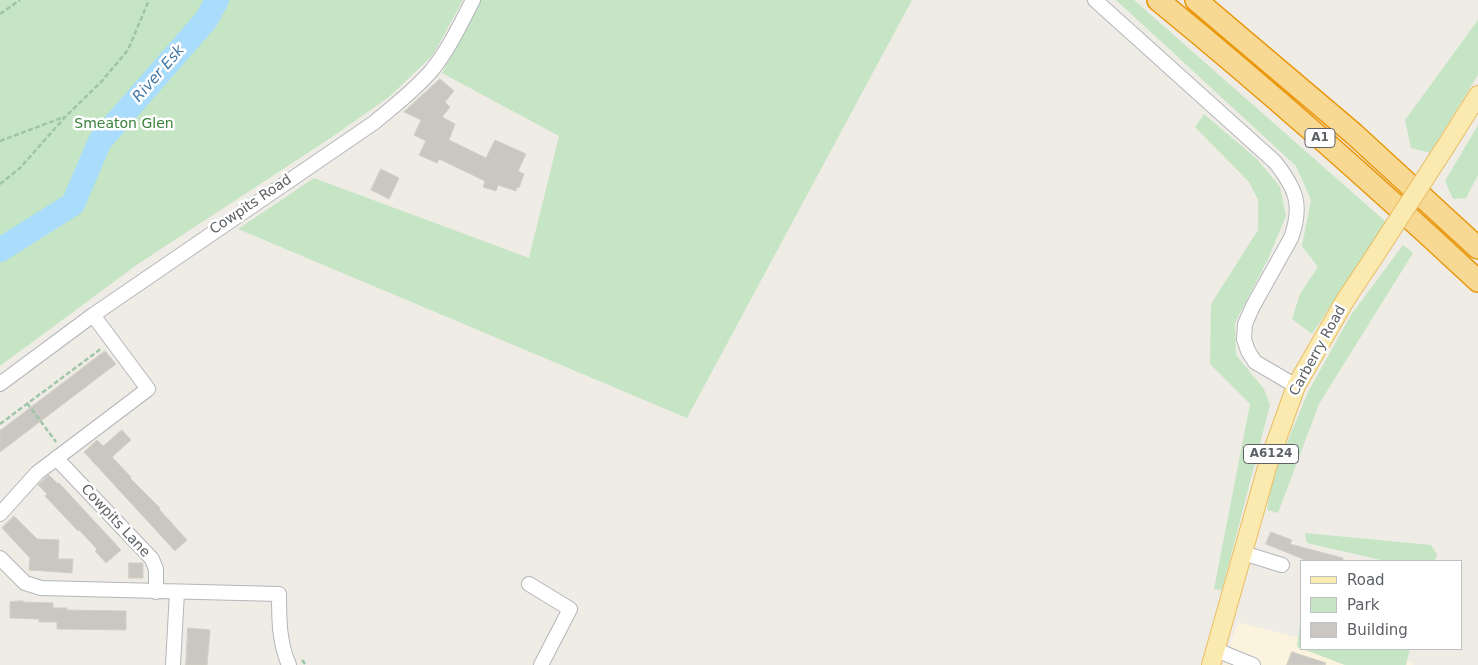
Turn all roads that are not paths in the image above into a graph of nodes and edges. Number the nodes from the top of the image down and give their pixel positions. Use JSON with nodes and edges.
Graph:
{"nodes":[{"id":1,"x":473,"y":0,"type":"edge"},
{"id":2,"x":1095,"y":0,"type":"edge"},
{"id":3,"x":1158,"y":0,"type":"edge"},
{"id":4,"x":1196,"y":0,"type":"edge"},
{"id":5,"x":1478,"y":95,"type":"edge"},
{"id":6,"x":1478,"y":248,"type":"edge"},
{"id":7,"x":1478,"y":281,"type":"edge"},
{"id":8,"x":93,"y":315,"type":"junction"},
{"id":9,"x":0,"y":384,"type":"edge"},
{"id":10,"x":1296,"y":386,"type":"junction"},
{"id":11,"x":60,"y":455,"type":"junction"},
{"id":12,"x":0,"y":514,"type":"edge"},
{"id":13,"x":1243,"y":553,"type":"junction"},
{"id":14,"x":0,"y":558,"type":"edge"},
{"id":15,"x":1282,"y":565,"type":"dead end"},
{"id":16,"x":528,"y":584,"type":"dead end"},
{"id":17,"x":156,"y":592,"type":"junction"},
{"id":18,"x":177,"y":592,"type":"junction"},
{"id":19,"x":1214,"y":658,"type":"edge"},
{"id":20,"x":173,"y":665,"type":"edge"},
{"id":21,"x":289,"y":665,"type":"edge"},
{"id":22,"x":541,"y":665,"type":"edge"},
{"id":23,"x":1253,"y":665,"type":"edge"}],
"edges":[{"from":1,"to":8,"type":"street","name":"Cowpits Road"},
{"from":2,"to":10,"type":"street"},
{"from":3,"to":7,"type":"highway","number":"A1"},
{"from":4,"to":6,"type":"highway","number":"A1"},
{"from":5,"to":10,"type":"main road","name":"Carberry Road","number":"A6124","bridge":true},
{"from":8,"to":9,"type":"street","name":"Cowpits Road"},
{"from":8,"to":11,"type":"street"},
{"from":10,"to":13,"type":"main road","name":"Carberry Road","number":"A6124"},
{"from":11,"to":12,"type":"street"},
{"from":11,"to":17,"type":"street","name":"Cowpits Lane"},
{"from":13,"to":15,"type":"street"},
{"from":13,"to":19,"type":"main road","name":"Carberry Road","number":"A6124"},
{"from":14,"to":17,"type":"street"},
{"from":16,"to":22,"type":"street"},
{"from":17,"to":18,"type":"street"},
{"from":18,"to":20,"type":"street"},
{"from":18,"to":21,"type":"street"},
{"from":19,"to":23,"type":"street"}]}
